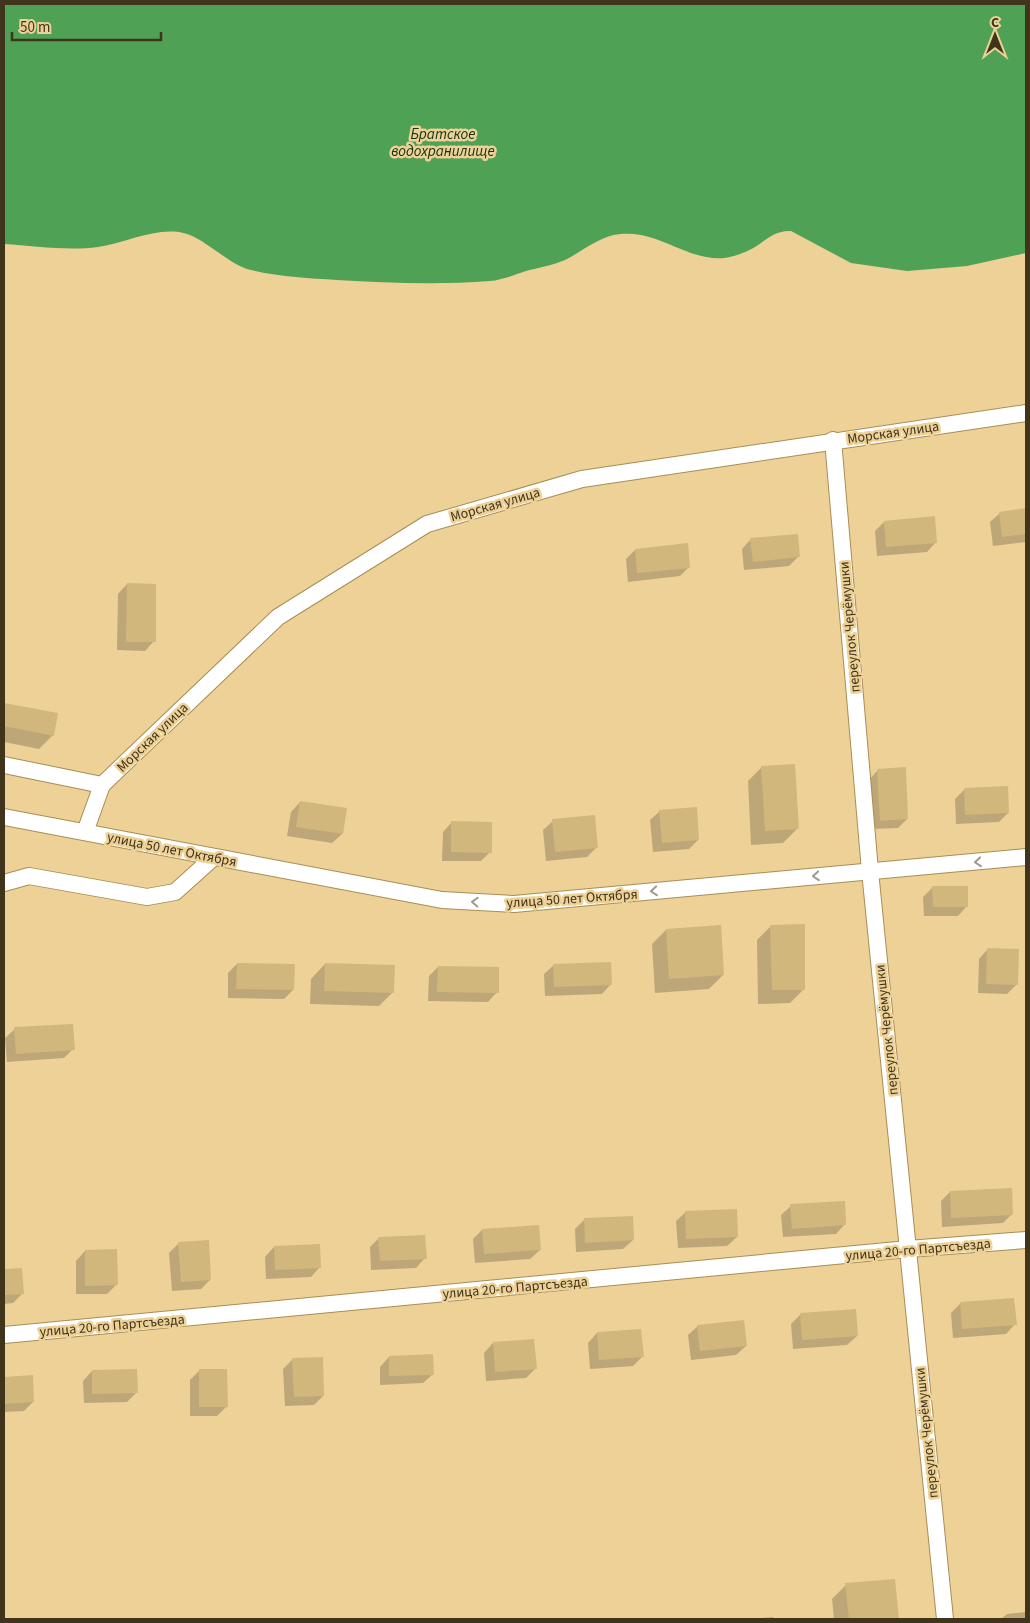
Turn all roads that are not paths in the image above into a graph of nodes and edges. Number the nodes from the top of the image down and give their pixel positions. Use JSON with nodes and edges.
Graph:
{"nodes":[{"id":1,"x":1026,"y":413,"type":"edge"},
{"id":2,"x":833,"y":440,"type":"junction"},
{"id":3,"x":4,"y":765,"type":"edge"},
{"id":4,"x":102,"y":785,"type":"junction"},
{"id":5,"x":4,"y":816,"type":"edge"},
{"id":6,"x":85,"y":832,"type":"junction"},
{"id":7,"x":214,"y":857,"type":"junction"},
{"id":8,"x":1026,"y":857,"type":"edge"},
{"id":9,"x":870,"y":871,"type":"junction"},
{"id":10,"x":4,"y":883,"type":"edge"},
{"id":11,"x":1026,"y":1240,"type":"edge"},
{"id":12,"x":908,"y":1249,"type":"junction"},
{"id":13,"x":4,"y":1335,"type":"edge"},
{"id":14,"x":945,"y":1619,"type":"edge"}],
"edges":[{"from":1,"to":2,"type":"street","name":"Морская улица"},
{"from":2,"to":4,"type":"street","name":"Морская улица"},
{"from":2,"to":9,"type":"street","name":"переулок Черёмушки"},
{"from":3,"to":4,"type":"street"},
{"from":4,"to":6,"type":"street","name":"Морская улица"},
{"from":5,"to":6,"type":"street","name":"улица 50 лет Октября"},
{"from":6,"to":7,"type":"street","name":"улица 50 лет Октября"},
{"from":9,"to":7,"type":"street","name":"улица 50 лет Октября","one_way":true},
{"from":7,"to":10,"type":"street"},
{"from":8,"to":9,"type":"street","name":"улица 50 лет Октября","one_way":true},
{"from":9,"to":12,"type":"street","name":"переулок Черёмушки"},
{"from":11,"to":12,"type":"street","name":"улица 20-го Партсъезда"},
{"from":12,"to":13,"type":"street","name":"улица 20-го Партсъезда"},
{"from":12,"to":14,"type":"street","name":"переулок Черёмушки"}]}
